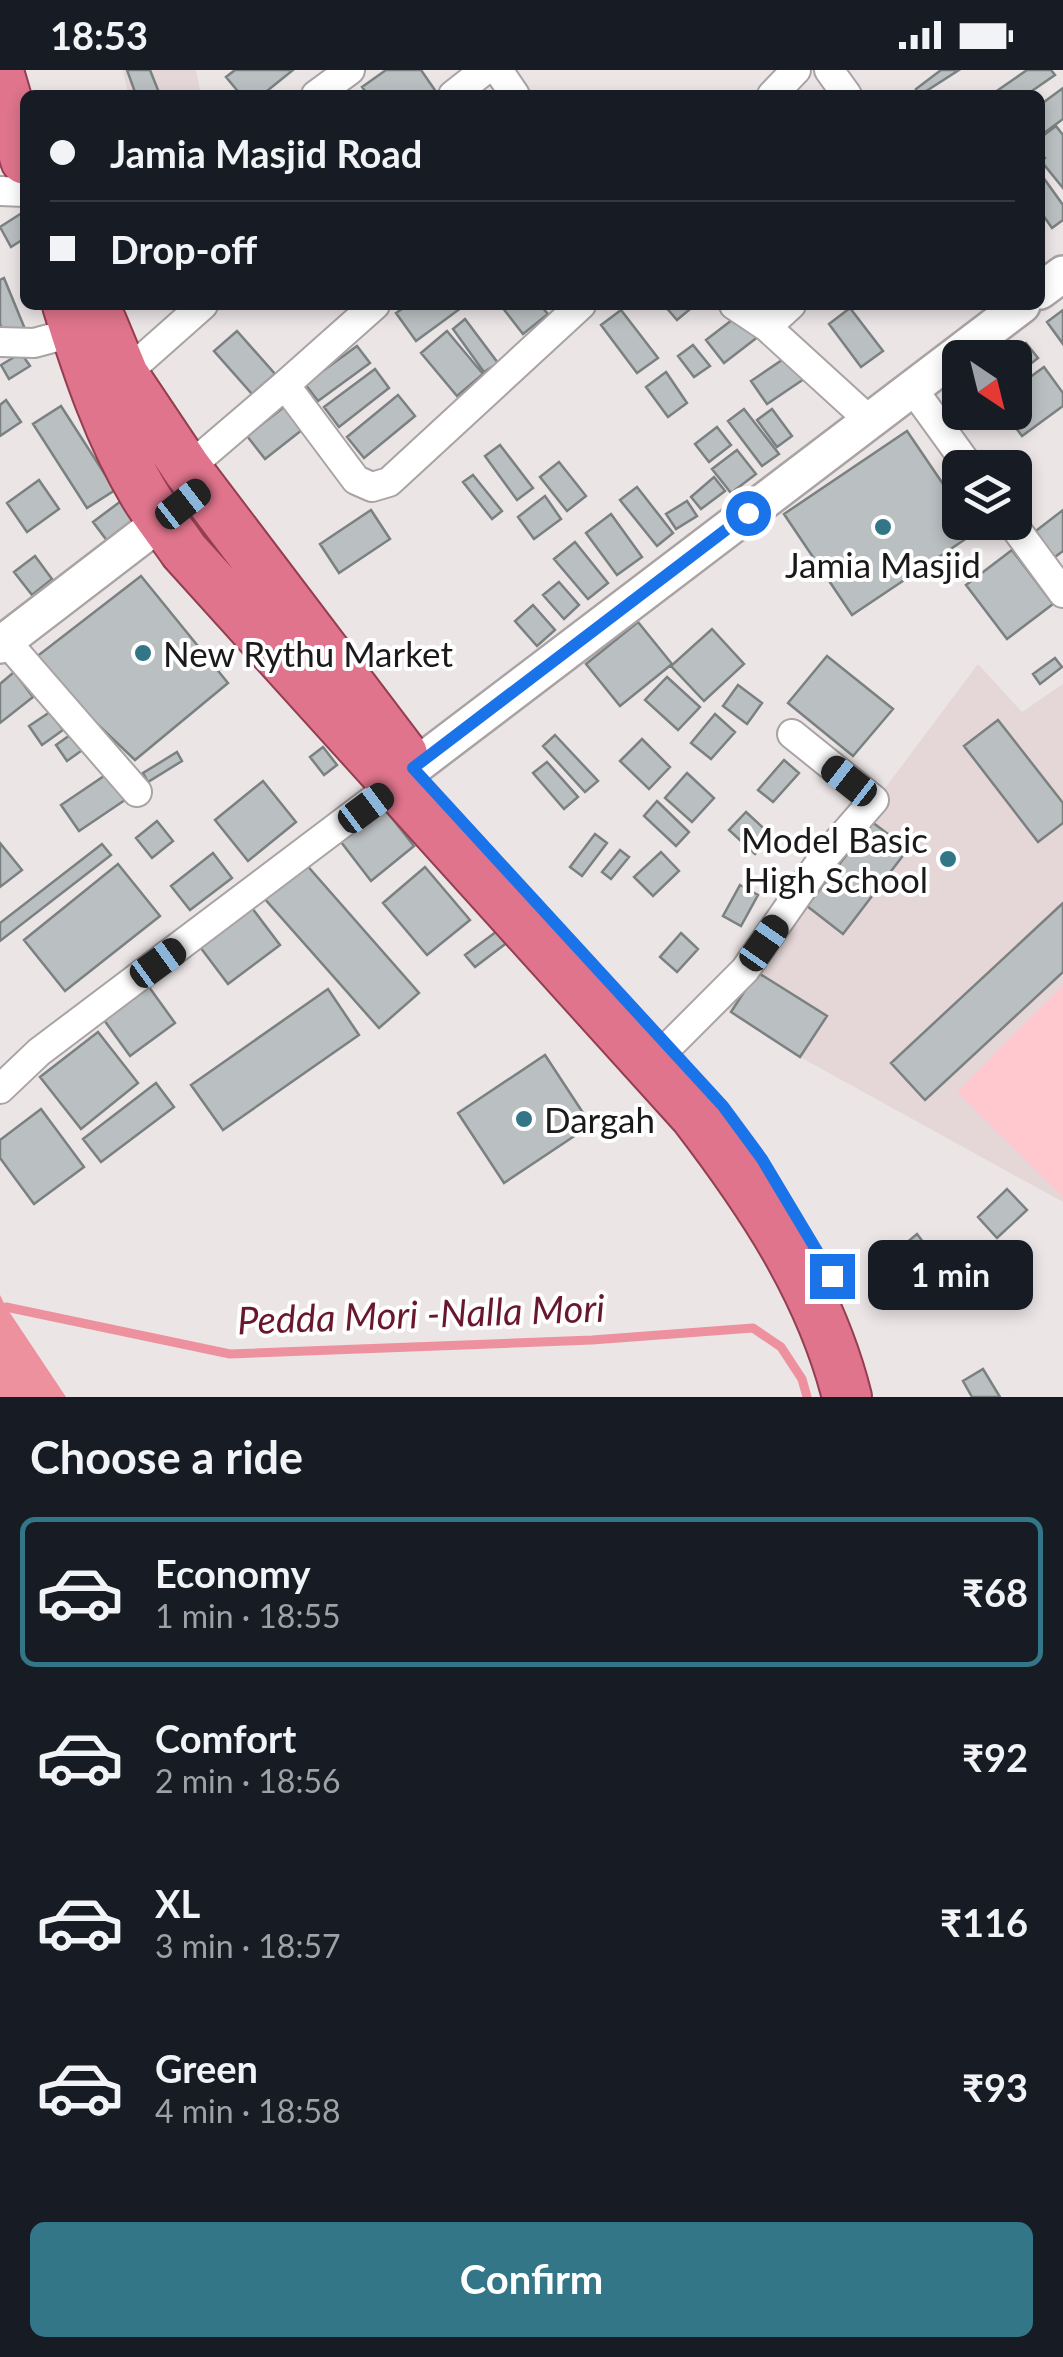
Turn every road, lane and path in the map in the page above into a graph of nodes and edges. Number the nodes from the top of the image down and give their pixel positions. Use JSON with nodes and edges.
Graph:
{"nodes":[{"id":1,"x":350,"y":70,"type":"edge"},
{"id":2,"x":485,"y":70,"type":"edge"},
{"id":3,"x":796,"y":70,"type":"edge"},
{"id":4,"x":11,"y":80,"type":"edge"},
{"id":5,"x":323,"y":90,"type":"edge"},
{"id":6,"x":459,"y":90,"type":"edge"},
{"id":7,"x":777,"y":90,"type":"edge"},
{"id":8,"x":20,"y":131,"type":"edge"},
{"id":9,"x":198,"y":310,"type":"edge"},
{"id":10,"x":368,"y":310,"type":"edge"},
{"id":11,"x":576,"y":310,"type":"edge"},
{"id":12,"x":742,"y":310,"type":"edge"},
{"id":13,"x":786,"y":310,"type":"edge"},
{"id":14,"x":1015,"y":310,"type":"edge"},
{"id":15,"x":80,"y":314,"type":"edge"},
{"id":16,"x":767,"y":327,"type":"junction"},
{"id":17,"x":0,"y":342,"type":"edge"},
{"id":18,"x":124,"y":375,"type":"junction"},
{"id":19,"x":286,"y":385,"type":"junction"},
{"id":20,"x":912,"y":388,"type":"junction"},
{"id":21,"x":870,"y":421,"type":"junction"},
{"id":22,"x":957,"y":450,"type":"edge"},
{"id":23,"x":195,"y":478,"type":"junction"},
{"id":24,"x":163,"y":520,"type":"junction"},
{"id":25,"x":1024,"y":540,"type":"edge"},
{"id":26,"x":1063,"y":593,"type":"edge"},
{"id":27,"x":3,"y":642,"type":"edge"},
{"id":28,"x":792,"y":734,"type":"dead end"},
{"id":29,"x":404,"y":777,"type":"junction"},
{"id":30,"x":137,"y":792,"type":"dead end"},
{"id":31,"x":670,"y":1046,"type":"junction"},
{"id":32,"x":0,"y":1089,"type":"edge"},
{"id":33,"x":847,"y":1397,"type":"edge"},
{"id":34,"x":880,"y":1397,"type":"edge"}],
"edges":[{"from":1,"to":5,"type":"street"},
{"from":2,"to":6,"type":"street"},
{"from":3,"to":7,"type":"street"},
{"from":4,"to":8,"type":"highway"},
{"from":9,"to":18,"type":"street"},
{"from":10,"to":19,"type":"street"},
{"from":11,"to":19,"type":"street"},
{"from":12,"to":16,"type":"street"},
{"from":13,"to":16,"type":"street"},
{"from":14,"to":20,"type":"street"},
{"from":15,"to":17,"type":"street"},
{"from":15,"to":18,"type":"highway"},
{"from":15,"to":24,"type":"highway"},
{"from":16,"to":21,"type":"street"},
{"from":18,"to":23,"type":"highway"},
{"from":19,"to":23,"type":"street"},
{"from":20,"to":21,"type":"street"},
{"from":20,"to":22,"type":"street"},
{"from":21,"to":29,"type":"street"},
{"from":23,"to":24,"type":"highway"},
{"from":23,"to":29,"type":"highway"},
{"from":24,"to":27,"type":"street"},
{"from":24,"to":29,"type":"highway"},
{"from":25,"to":26,"type":"street"},
{"from":27,"to":30,"type":"street"},
{"from":28,"to":31,"type":"street"},
{"from":29,"to":31,"type":"highway"},
{"from":29,"to":32,"type":"street"},
{"from":29,"to":33,"type":"highway"},
{"from":31,"to":34,"type":"highway"}]}
